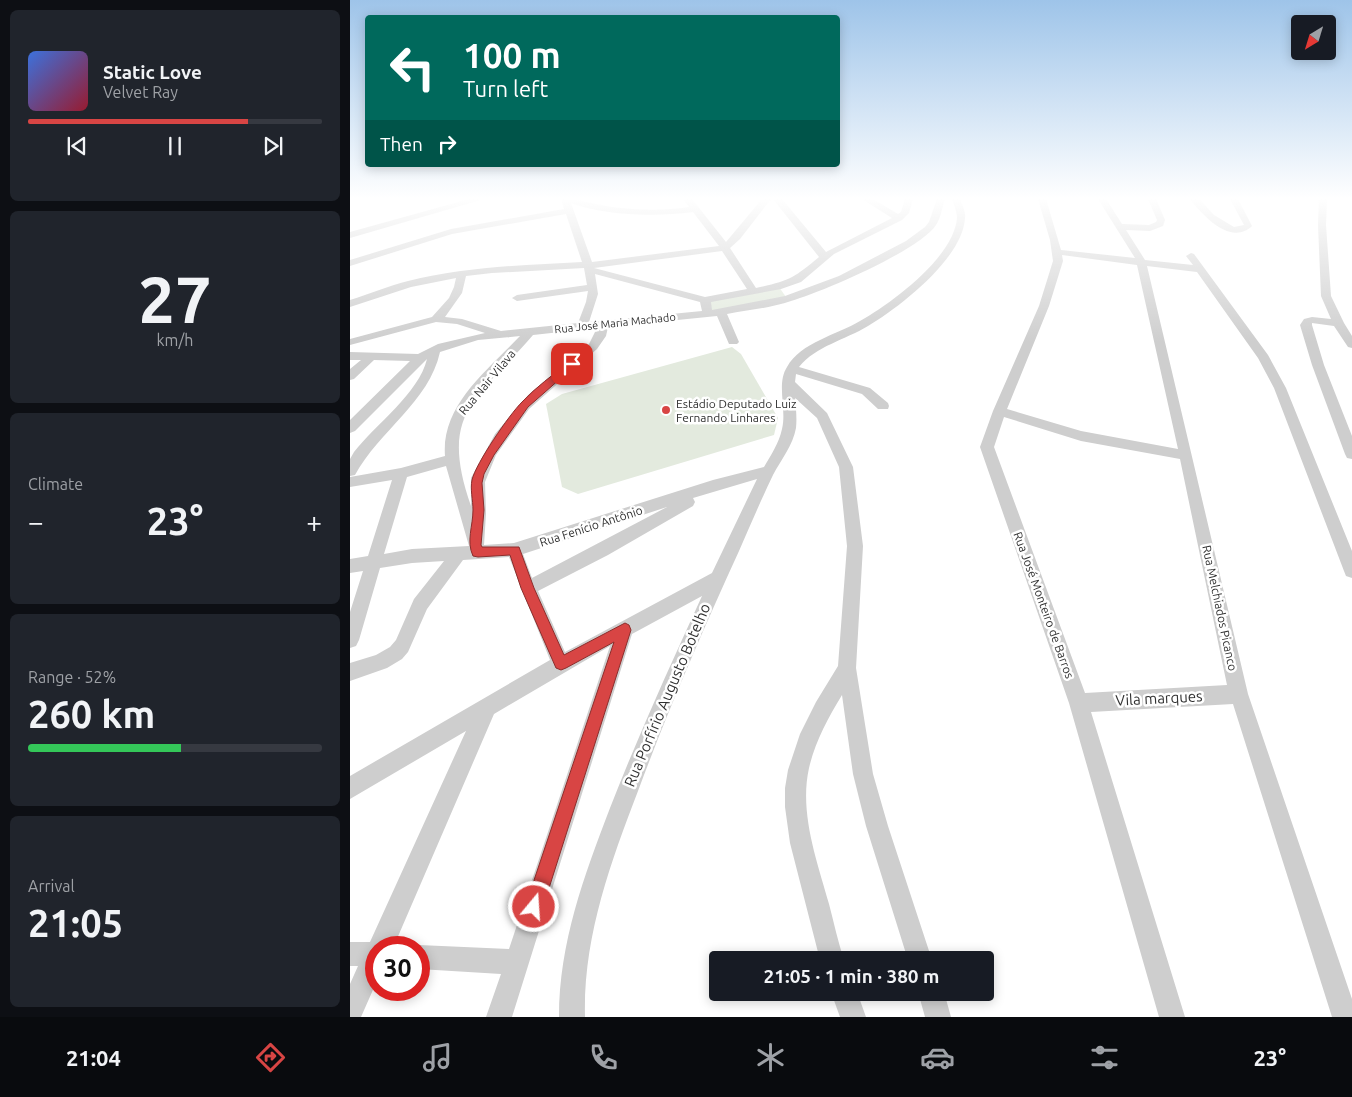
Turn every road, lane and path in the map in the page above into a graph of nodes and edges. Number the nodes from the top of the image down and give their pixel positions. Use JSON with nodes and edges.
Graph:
{"nodes":[{"id":1,"x":404,"y":246,"type":"edge"},
{"id":2,"x":582,"y":246,"type":"edge"},
{"id":3,"x":816,"y":246,"type":"edge"},
{"id":4,"x":843,"y":246,"type":"edge"},
{"id":5,"x":902,"y":246,"type":"edge"},
{"id":6,"x":949,"y":246,"type":"edge"},
{"id":7,"x":1056,"y":246,"type":"edge"},
{"id":8,"x":1131,"y":246,"type":"edge"},
{"id":9,"x":1324,"y":246,"type":"edge"},
{"id":10,"x":725,"y":248,"type":"joint"},
{"id":11,"x":1058,"y":252,"type":"junction"},
{"id":12,"x":824,"y":256,"type":"junction"},
{"id":13,"x":1191,"y":256,"type":"dead end"},
{"id":14,"x":1141,"y":261,"type":"junction"},
{"id":15,"x":350,"y":263,"type":"edge"},
{"id":16,"x":589,"y":267,"type":"junction"},
{"id":17,"x":1198,"y":268,"type":"junction"},
{"id":18,"x":461,"y":274,"type":"junction"},
{"id":19,"x":781,"y":286,"type":"junction"},
{"id":20,"x":593,"y":287,"type":"junction"},
{"id":21,"x":753,"y":291,"type":"junction"},
{"id":22,"x":517,"y":298,"type":"dead end"},
{"id":23,"x":788,"y":299,"type":"junction"},
{"id":24,"x":705,"y":300,"type":"junction"},
{"id":25,"x":350,"y":304,"type":"edge"},
{"id":26,"x":721,"y":312,"type":"junction"},
{"id":27,"x":708,"y":314,"type":"junction"},
{"id":28,"x":436,"y":319,"type":"junction"},
{"id":29,"x":1338,"y":323,"type":"junction"},
{"id":30,"x":603,"y":326,"type":"junction"},
{"id":31,"x":582,"y":327,"type":"junction"},
{"id":32,"x":530,"y":333,"type":"junction"},
{"id":33,"x":503,"y":335,"type":"junction"},
{"id":34,"x":350,"y":342,"type":"edge"},
{"id":35,"x":733,"y":342,"type":"dead end"},
{"id":36,"x":1352,"y":345,"type":"edge"},
{"id":37,"x":439,"y":348,"type":"junction"},
{"id":38,"x":350,"y":356,"type":"edge"},
{"id":39,"x":371,"y":357,"type":"junction"},
{"id":40,"x":420,"y":358,"type":"junction"},
{"id":41,"x":350,"y":376,"type":"edge"},
{"id":42,"x":789,"y":376,"type":"junction"},
{"id":43,"x":883,"y":406,"type":"dead end"},
{"id":44,"x":999,"y":411,"type":"junction"},
{"id":45,"x":350,"y":428,"type":"edge"},
{"id":46,"x":1352,"y":454,"type":"edge"},
{"id":47,"x":1186,"y":455,"type":"junction"},
{"id":48,"x":452,"y":459,"type":"junction"},
{"id":49,"x":350,"y":471,"type":"edge"},
{"id":50,"x":768,"y":471,"type":"junction"},
{"id":51,"x":401,"y":473,"type":"junction"},
{"id":52,"x":350,"y":482,"type":"edge"},
{"id":53,"x":713,"y":486,"type":"junction"},
{"id":54,"x":477,"y":548,"type":"junction"},
{"id":55,"x":514,"y":550,"type":"junction"},
{"id":56,"x":459,"y":553,"type":"junction"},
{"id":57,"x":374,"y":562,"type":"junction"},
{"id":58,"x":350,"y":566,"type":"edge"},
{"id":59,"x":1352,"y":570,"type":"edge"},
{"id":60,"x":717,"y":579,"type":"junction"},
{"id":61,"x":528,"y":588,"type":"junction"},
{"id":62,"x":625,"y":630,"type":"junction"},
{"id":63,"x":350,"y":640,"type":"edge"},
{"id":64,"x":561,"y":664,"type":"junction"},
{"id":65,"x":847,"y":668,"type":"junction"},
{"id":66,"x":350,"y":672,"type":"edge"},
{"id":67,"x":1239,"y":694,"type":"junction"},
{"id":68,"x":1079,"y":703,"type":"junction"},
{"id":69,"x":487,"y":707,"type":"junction"},
{"id":70,"x":350,"y":788,"type":"edge"},
{"id":71,"x":385,"y":936,"type":"edge"},
{"id":72,"x":830,"y":951,"type":"edge"},
{"id":73,"x":917,"y":951,"type":"edge"},
{"id":74,"x":350,"y":954,"type":"edge"},
{"id":75,"x":365,"y":955,"type":"edge"},
{"id":76,"x":430,"y":958,"type":"edge"},
{"id":77,"x":516,"y":962,"type":"junction"},
{"id":78,"x":365,"y":980,"type":"edge"},
{"id":79,"x":847,"y":1001,"type":"edge"},
{"id":80,"x":933,"y":1001,"type":"edge"},
{"id":81,"x":350,"y":1013,"type":"edge"},
{"id":82,"x":499,"y":1017,"type":"edge"},
{"id":83,"x":572,"y":1017,"type":"edge"},
{"id":84,"x":853,"y":1017,"type":"edge"},
{"id":85,"x":938,"y":1017,"type":"edge"},
{"id":86,"x":1172,"y":1017,"type":"edge"},
{"id":87,"x":1346,"y":1017,"type":"edge"}],
"edges":[{"from":1,"to":15,"type":"street"},
{"from":2,"to":16,"type":"street"},
{"from":3,"to":12,"type":"street"},
{"from":4,"to":12,"type":"street"},
{"from":5,"to":23,"type":"street","name":"Rua José Maria Machado"},
{"from":6,"to":42,"type":"street"},
{"from":7,"to":11,"type":"street","name":"Rua José Monteiro de Barros"},
{"from":8,"to":14,"type":"street","name":"Rua Melchiados Picanco"},
{"from":9,"to":29,"type":"street"},
{"from":10,"to":16,"type":"street"},
{"from":10,"to":21,"type":"street"},
{"from":11,"to":14,"type":"street"},
{"from":11,"to":44,"type":"street","name":"Rua José Monteiro de Barros"},
{"from":12,"to":19,"type":"street"},
{"from":13,"to":17,"type":"street"},
{"from":14,"to":17,"type":"street"},
{"from":14,"to":47,"type":"street","name":"Rua Melchiados Picanco"},
{"from":16,"to":18,"type":"street"},
{"from":16,"to":20,"type":"street"},
{"from":16,"to":24,"type":"street"},
{"from":17,"to":59,"type":"street"},
{"from":18,"to":25,"type":"street"},
{"from":18,"to":28,"type":"street"},
{"from":19,"to":21,"type":"street"},
{"from":19,"to":23,"type":"street"},
{"from":20,"to":22,"type":"street"},
{"from":20,"to":31,"type":"street"},
{"from":21,"to":24,"type":"street"},
{"from":23,"to":26,"type":"street","name":"Rua José Maria Machado"},
{"from":24,"to":27,"type":"street"},
{"from":26,"to":27,"type":"street","name":"Rua José Maria Machado"},
{"from":26,"to":35,"type":"street"},
{"from":27,"to":30,"type":"street","name":"Rua José Maria Machado"},
{"from":28,"to":33,"type":"street"},
{"from":28,"to":34,"type":"street"},
{"from":29,"to":36,"type":"street"},
{"from":29,"to":46,"type":"street"},
{"from":30,"to":31,"type":"street","name":"Rua José Maria Machado"},
{"from":30,"to":54,"type":"street"},
{"from":31,"to":32,"type":"street","name":"Rua José Maria Machado"},
{"from":32,"to":33,"type":"street","name":"Rua José Maria Machado"},
{"from":32,"to":48,"type":"street","name":"Rua Nair Vilava"},
{"from":33,"to":37,"type":"street","name":"Rua José Maria Machado"},
{"from":37,"to":40,"type":"street","name":"Rua José Maria Machado"},
{"from":37,"to":49,"type":"street"},
{"from":38,"to":39,"type":"street"},
{"from":39,"to":40,"type":"street"},
{"from":39,"to":41,"type":"street"},
{"from":40,"to":45,"type":"street","name":"Rua José Maria Machado"},
{"from":42,"to":43,"type":"street"},
{"from":42,"to":50,"type":"street","name":"Rua Porfírio Augusto Botelho"},
{"from":42,"to":65,"type":"street"},
{"from":44,"to":47,"type":"street"},
{"from":44,"to":68,"type":"street","name":"Rua José Monteiro de Barros"},
{"from":47,"to":67,"type":"street","name":"Rua Melchiados Picanco"},
{"from":48,"to":51,"type":"street"},
{"from":48,"to":54,"type":"street","name":"Rua Nair Vilava"},
{"from":50,"to":53,"type":"street","name":"Rua Fenício Antônio"},
{"from":50,"to":60,"type":"street","name":"Rua Porfírio Augusto Botelho"},
{"from":51,"to":52,"type":"street"},
{"from":51,"to":57,"type":"street"},
{"from":53,"to":55,"type":"street","name":"Rua Fenício Antônio"},
{"from":53,"to":61,"type":"street"},
{"from":54,"to":55,"type":"street","name":"Rua Fenício Antônio"},
{"from":54,"to":56,"type":"street","name":"Rua Fenício Antônio"},
{"from":55,"to":61,"type":"street"},
{"from":56,"to":57,"type":"street","name":"Rua Fenício Antônio"},
{"from":56,"to":66,"type":"street"},
{"from":57,"to":58,"type":"street","name":"Rua Fenício Antônio"},
{"from":57,"to":63,"type":"street"},
{"from":60,"to":62,"type":"street"},
{"from":60,"to":83,"type":"street","name":"Rua Porfírio Augusto Botelho"},
{"from":61,"to":64,"type":"street"},
{"from":62,"to":64,"type":"street"},
{"from":62,"to":77,"type":"street"},
{"from":64,"to":69,"type":"street"},
{"from":65,"to":72,"type":"street"},
{"from":65,"to":73,"type":"street"},
{"from":67,"to":68,"type":"street","name":"Vila marques"},
{"from":67,"to":87,"type":"street","name":"Rua Melchiados Picanco"},
{"from":68,"to":86,"type":"street","name":"Rua José Monteiro de Barros"},
{"from":69,"to":70,"type":"street"},
{"from":69,"to":71,"type":"street"},
{"from":74,"to":75,"type":"street"},
{"from":76,"to":77,"type":"street"},
{"from":77,"to":82,"type":"street"},
{"from":78,"to":81,"type":"street"},
{"from":79,"to":84,"type":"street"},
{"from":80,"to":85,"type":"street"}]}
